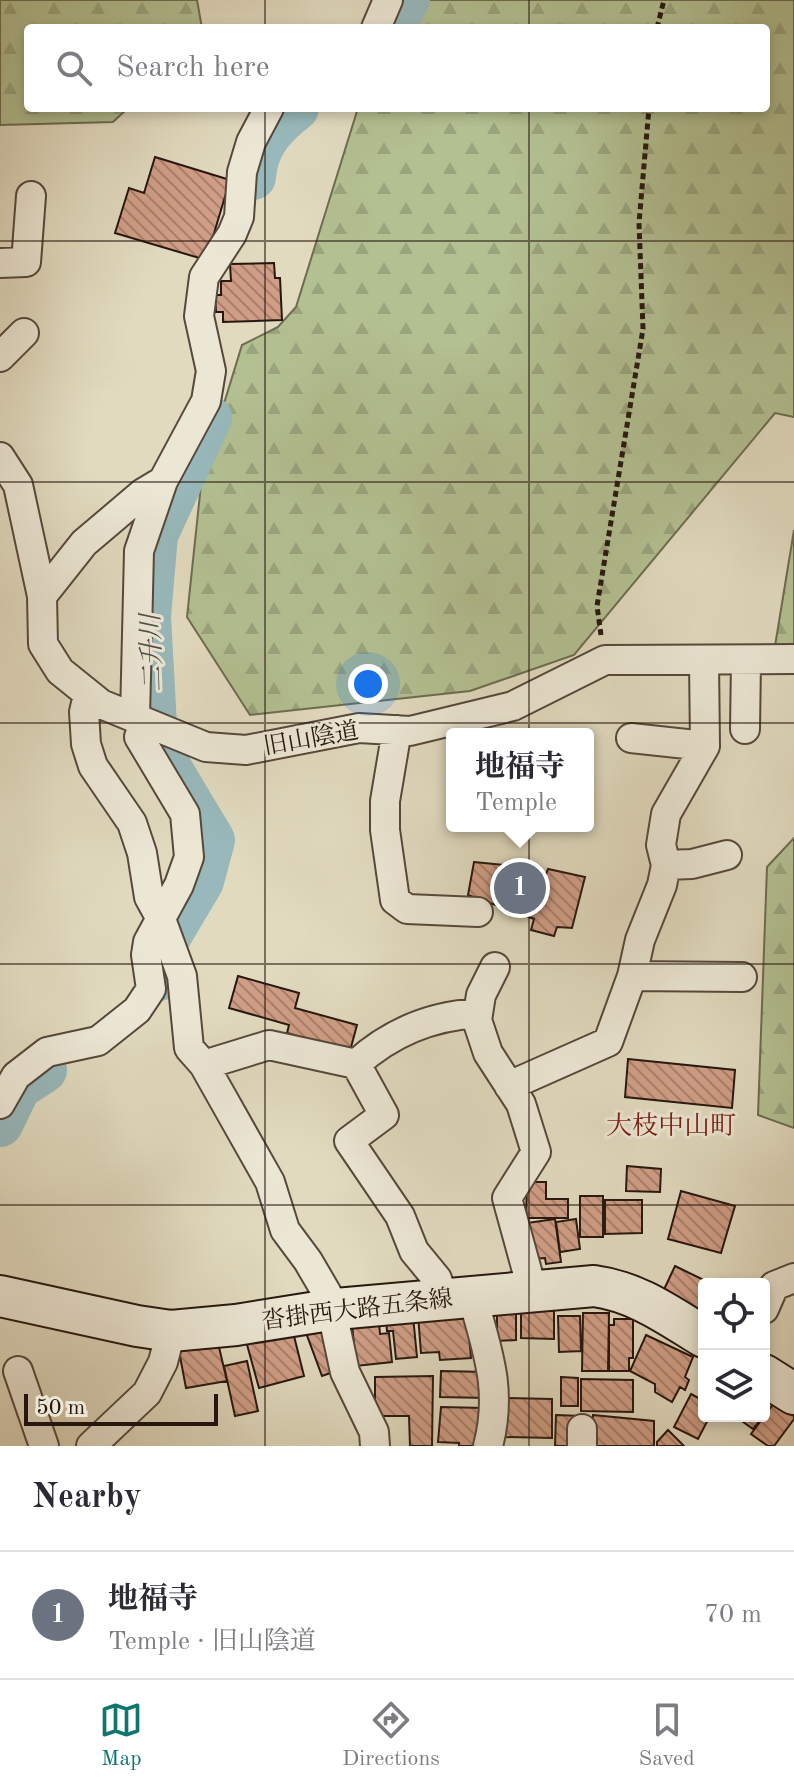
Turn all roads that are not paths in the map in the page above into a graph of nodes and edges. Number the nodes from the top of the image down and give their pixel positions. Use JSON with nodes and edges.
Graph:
{"nodes":[{"id":1,"x":388,"y":0,"type":"edge"},
{"id":2,"x":378,"y":24,"type":"edge"},
{"id":3,"x":267,"y":112,"type":"edge"},
{"id":4,"x":31,"y":196,"type":"dead end"},
{"id":5,"x":0,"y":263,"type":"edge"},
{"id":6,"x":24,"y":333,"type":"dead end"},
{"id":7,"x":0,"y":357,"type":"edge"},
{"id":8,"x":0,"y":457,"type":"edge"},
{"id":9,"x":163,"y":481,"type":"junction"},
{"id":10,"x":42,"y":596,"type":"junction"},
{"id":11,"x":794,"y":659,"type":"edge"},
{"id":12,"x":704,"y":660,"type":"junction"},
{"id":13,"x":746,"y":661,"type":"junction"},
{"id":14,"x":88,"y":695,"type":"junction"},
{"id":15,"x":140,"y":720,"type":"junction"},
{"id":16,"x":745,"y":729,"type":"dead end"},
{"id":17,"x":397,"y":730,"type":"junction"},
{"id":18,"x":631,"y":738,"type":"dead end"},
{"id":19,"x":705,"y":746,"type":"junction"},
{"id":20,"x":727,"y":855,"type":"dead end"},
{"id":21,"x":666,"y":865,"type":"junction"},
{"id":22,"x":478,"y":912,"type":"dead end"},
{"id":23,"x":161,"y":919,"type":"junction"},
{"id":24,"x":495,"y":967,"type":"dead end"},
{"id":25,"x":632,"y":976,"type":"junction"},
{"id":26,"x":742,"y":977,"type":"dead end"},
{"id":27,"x":478,"y":1013,"type":"junction"},
{"id":28,"x":356,"y":1064,"type":"junction"},
{"id":29,"x":204,"y":1065,"type":"junction"},
{"id":30,"x":509,"y":1086,"type":"junction"},
{"id":31,"x":0,"y":1104,"type":"edge"},
{"id":32,"x":794,"y":1278,"type":"edge"},
{"id":33,"x":532,"y":1289,"type":"junction"},
{"id":34,"x":770,"y":1295,"type":"edge"},
{"id":35,"x":0,"y":1296,"type":"edge"},
{"id":36,"x":458,"y":1296,"type":"junction"},
{"id":37,"x":336,"y":1309,"type":"junction"},
{"id":38,"x":171,"y":1331,"type":"junction"},
{"id":39,"x":698,"y":1333,"type":"edge"},
{"id":40,"x":18,"y":1371,"type":"dead end"},
{"id":41,"x":770,"y":1379,"type":"edge"},
{"id":42,"x":794,"y":1394,"type":"edge"},
{"id":43,"x":44,"y":1446,"type":"edge"},
{"id":44,"x":91,"y":1446,"type":"edge"},
{"id":45,"x":375,"y":1446,"type":"edge"},
{"id":46,"x":488,"y":1446,"type":"edge"}],
"edges":[{"from":1,"to":2,"type":"street"},
{"from":3,"to":9,"type":"street"},
{"from":4,"to":5,"type":"street"},
{"from":6,"to":7,"type":"street"},
{"from":8,"to":10,"type":"street","name":"旧山陰道"},
{"from":9,"to":10,"type":"street"},
{"from":9,"to":15,"type":"street"},
{"from":10,"to":14,"type":"street","name":"旧山陰道"},
{"from":11,"to":13,"type":"street","name":"旧山陰道"},
{"from":12,"to":13,"type":"street","name":"旧山陰道"},
{"from":12,"to":17,"type":"street","name":"旧山陰道"},
{"from":12,"to":19,"type":"street"},
{"from":13,"to":16,"type":"street"},
{"from":14,"to":15,"type":"street","name":"旧山陰道"},
{"from":14,"to":23,"type":"street"},
{"from":15,"to":17,"type":"street","name":"旧山陰道"},
{"from":15,"to":23,"type":"street"},
{"from":17,"to":22,"type":"street"},
{"from":18,"to":19,"type":"street"},
{"from":19,"to":21,"type":"street"},
{"from":20,"to":21,"type":"street"},
{"from":21,"to":25,"type":"street"},
{"from":23,"to":29,"type":"street"},
{"from":23,"to":31,"type":"street"},
{"from":24,"to":27,"type":"street"},
{"from":25,"to":26,"type":"street"},
{"from":25,"to":30,"type":"street"},
{"from":27,"to":28,"type":"street"},
{"from":27,"to":30,"type":"street"},
{"from":28,"to":29,"type":"street"},
{"from":28,"to":36,"type":"street"},
{"from":29,"to":37,"type":"street"},
{"from":30,"to":33,"type":"street"},
{"from":32,"to":34,"type":"street"},
{"from":33,"to":36,"type":"main road","name":"沓掛西大路五条線"},
{"from":33,"to":39,"type":"main road","name":"沓掛西大路五条線"},
{"from":35,"to":38,"type":"main road","name":"沓掛西大路五条線"},
{"from":36,"to":37,"type":"main road","name":"沓掛西大路五条線"},
{"from":36,"to":46,"type":"street"},
{"from":37,"to":38,"type":"main road","name":"沓掛西大路五条線"},
{"from":37,"to":45,"type":"street"},
{"from":38,"to":44,"type":"street"},
{"from":40,"to":43,"type":"street"},
{"from":41,"to":42,"type":"main road"}]}
